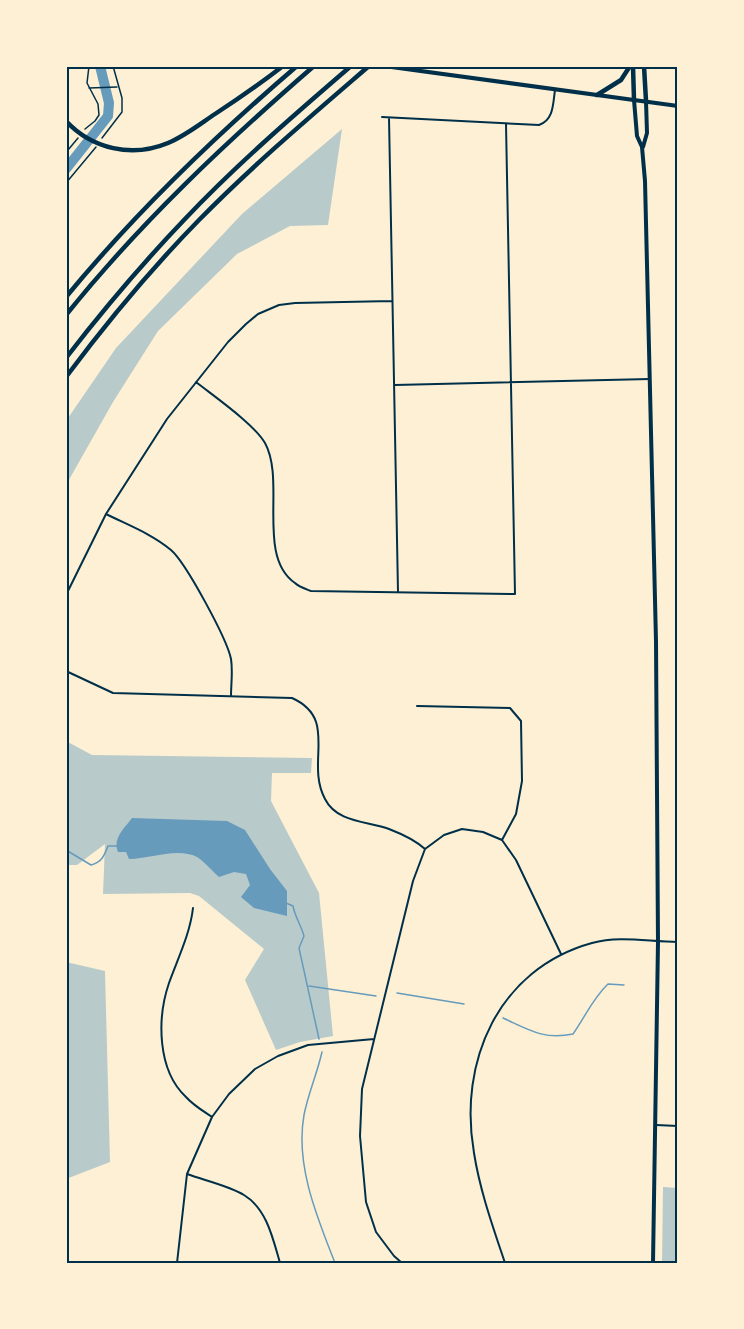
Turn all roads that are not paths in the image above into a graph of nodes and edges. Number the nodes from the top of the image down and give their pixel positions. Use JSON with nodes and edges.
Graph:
{"nodes":[{"id":1,"x":283,"y":66,"type":"edge"},
{"id":2,"x":297,"y":66,"type":"edge"},
{"id":3,"x":314,"y":66,"type":"edge"},
{"id":4,"x":351,"y":66,"type":"edge"},
{"id":5,"x":369,"y":66,"type":"edge"},
{"id":6,"x":384,"y":66,"type":"edge"},
{"id":7,"x":631,"y":66,"type":"edge"},
{"id":8,"x":644,"y":66,"type":"edge"},
{"id":9,"x":555,"y":90,"type":"junction"},
{"id":10,"x":597,"y":95,"type":"junction"},
{"id":11,"x":634,"y":100,"type":"junction"},
{"id":12,"x":646,"y":101,"type":"junction"},
{"id":13,"x":678,"y":106,"type":"edge"},
{"id":14,"x":382,"y":117,"type":"dead end"},
{"id":15,"x":389,"y":118,"type":"junction"},
{"id":16,"x":66,"y":121,"type":"edge"},
{"id":17,"x":506,"y":124,"type":"junction"},
{"id":18,"x":642,"y":147,"type":"junction"},
{"id":19,"x":66,"y":205,"type":"edge"},
{"id":20,"x":66,"y":237,"type":"edge"},
{"id":21,"x":66,"y":297,"type":"edge"},
{"id":22,"x":392,"y":301,"type":"junction"},
{"id":23,"x":66,"y":315,"type":"edge"},
{"id":24,"x":66,"y":358,"type":"edge"},
{"id":25,"x":66,"y":377,"type":"edge"},
{"id":26,"x":650,"y":379,"type":"junction"},
{"id":27,"x":196,"y":382,"type":"junction"},
{"id":28,"x":512,"y":383,"type":"junction"},
{"id":29,"x":395,"y":385,"type":"junction"},
{"id":30,"x":106,"y":514,"type":"junction"},
{"id":31,"x":398,"y":592,"type":"junction"},
{"id":32,"x":66,"y":595,"type":"edge"},
{"id":33,"x":66,"y":671,"type":"edge"},
{"id":34,"x":231,"y":696,"type":"junction"},
{"id":35,"x":417,"y":706,"type":"dead end"},
{"id":36,"x":502,"y":840,"type":"junction"},
{"id":37,"x":425,"y":849,"type":"junction"},
{"id":38,"x":193,"y":908,"type":"dead end"},
{"id":39,"x":658,"y":942,"type":"junction"},
{"id":40,"x":678,"y":942,"type":"edge"},
{"id":41,"x":561,"y":954,"type":"junction"},
{"id":42,"x":374,"y":1039,"type":"junction"},
{"id":43,"x":212,"y":1117,"type":"junction"},
{"id":44,"x":656,"y":1125,"type":"junction"},
{"id":45,"x":678,"y":1126,"type":"edge"},
{"id":46,"x":187,"y":1174,"type":"junction"},
{"id":47,"x":177,"y":1263,"type":"edge"},
{"id":48,"x":280,"y":1263,"type":"edge"},
{"id":49,"x":402,"y":1263,"type":"edge"},
{"id":50,"x":505,"y":1263,"type":"edge"},
{"id":51,"x":653,"y":1263,"type":"edge"}],
"edges":[{"from":1,"to":16,"type":"highway"},
{"from":2,"to":21,"type":"highway"},
{"from":3,"to":23,"type":"highway"},
{"from":4,"to":24,"type":"highway"},
{"from":5,"to":25,"type":"highway"},
{"from":6,"to":9,"type":"main road"},
{"from":7,"to":10,"type":"highway"},
{"from":7,"to":11,"type":"highway"},
{"from":8,"to":12,"type":"highway"},
{"from":9,"to":10,"type":"main road"},
{"from":9,"to":17,"type":"street"},
{"from":10,"to":11,"type":"main road"},
{"from":11,"to":12,"type":"main road"},
{"from":11,"to":18,"type":"main road"},
{"from":12,"to":13,"type":"main road"},
{"from":12,"to":18,"type":"main road"},
{"from":14,"to":15,"type":"street"},
{"from":15,"to":17,"type":"street"},
{"from":15,"to":22,"type":"street"},
{"from":17,"to":28,"type":"street"},
{"from":18,"to":26,"type":"main road"},
{"from":19,"to":20,"type":"highway"},
{"from":22,"to":27,"type":"street"},
{"from":22,"to":29,"type":"street"},
{"from":26,"to":28,"type":"street"},
{"from":26,"to":39,"type":"main road"},
{"from":27,"to":30,"type":"street"},
{"from":27,"to":31,"type":"street"},
{"from":28,"to":29,"type":"street"},
{"from":28,"to":31,"type":"street"},
{"from":29,"to":31,"type":"street"},
{"from":30,"to":32,"type":"street"},
{"from":30,"to":34,"type":"street"},
{"from":33,"to":34,"type":"street"},
{"from":34,"to":37,"type":"street"},
{"from":35,"to":36,"type":"street"},
{"from":36,"to":37,"type":"street"},
{"from":36,"to":41,"type":"street"},
{"from":37,"to":42,"type":"street"},
{"from":38,"to":43,"type":"street"},
{"from":39,"to":40,"type":"street"},
{"from":39,"to":41,"type":"street"},
{"from":39,"to":44,"type":"main road"},
{"from":41,"to":50,"type":"street"},
{"from":42,"to":43,"type":"street"},
{"from":42,"to":49,"type":"street"},
{"from":43,"to":46,"type":"street"},
{"from":44,"to":45,"type":"street"},
{"from":44,"to":51,"type":"main road"},
{"from":46,"to":47,"type":"street"},
{"from":46,"to":48,"type":"street"}]}
